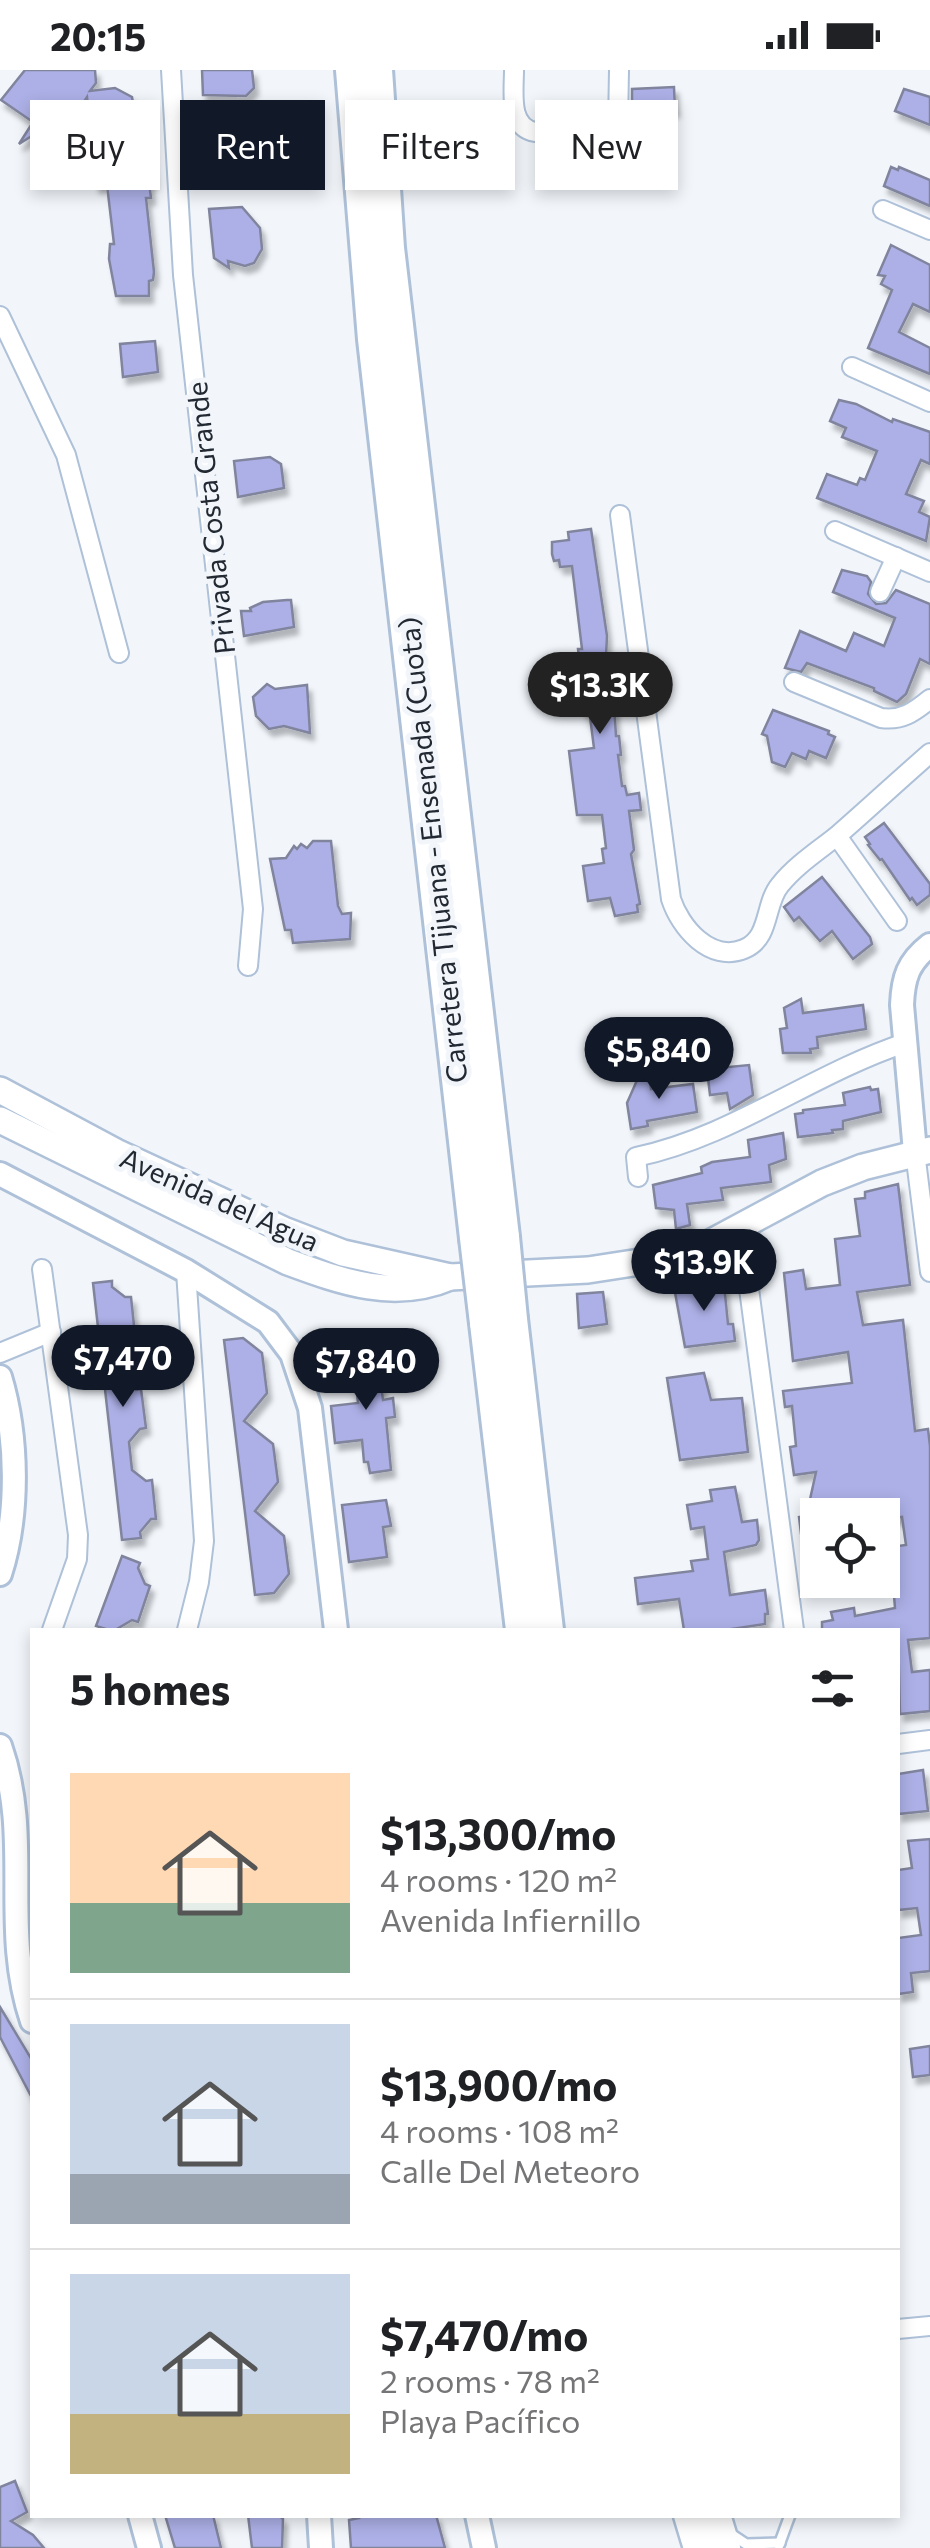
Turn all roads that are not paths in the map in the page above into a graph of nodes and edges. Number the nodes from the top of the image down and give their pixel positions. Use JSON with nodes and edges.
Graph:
{"nodes":[{"id":1,"x":171,"y":70,"type":"edge"},
{"id":2,"x":352,"y":70,"type":"edge"},
{"id":3,"x":376,"y":70,"type":"edge"},
{"id":4,"x":514,"y":70,"type":"edge"},
{"id":5,"x":618,"y":70,"type":"edge"},
{"id":6,"x":883,"y":210,"type":"dead end"},
{"id":7,"x":930,"y":230,"type":"edge"},
{"id":8,"x":0,"y":316,"type":"edge"},
{"id":9,"x":852,"y":367,"type":"dead end"},
{"id":10,"x":930,"y":402,"type":"edge"},
{"id":11,"x":620,"y":515,"type":"dead end"},
{"id":12,"x":836,"y":531,"type":"dead end"},
{"id":13,"x":896,"y":556,"type":"junction"},
{"id":14,"x":930,"y":572,"type":"edge"},
{"id":15,"x":880,"y":592,"type":"dead end"},
{"id":16,"x":118,"y":652,"type":"dead end"},
{"id":17,"x":794,"y":682,"type":"dead end"},
{"id":18,"x":930,"y":698,"type":"edge"},
{"id":19,"x":930,"y":754,"type":"edge"},
{"id":20,"x":837,"y":836,"type":"junction"},
{"id":21,"x":897,"y":922,"type":"dead end"},
{"id":22,"x":930,"y":945,"type":"edge"},
{"id":23,"x":248,"y":966,"type":"dead end"},
{"id":24,"x":905,"y":1043,"type":"junction"},
{"id":25,"x":0,"y":1090,"type":"edge"},
{"id":26,"x":0,"y":1120,"type":"edge"},
{"id":27,"x":922,"y":1151,"type":"edge"},
{"id":28,"x":0,"y":1174,"type":"edge"},
{"id":29,"x":638,"y":1177,"type":"dead end"},
{"id":30,"x":741,"y":1228,"type":"junction"},
{"id":31,"x":490,"y":1238,"type":"junction"},
{"id":32,"x":42,"y":1269,"type":"dead end"},
{"id":33,"x":186,"y":1271,"type":"junction"},
{"id":34,"x":930,"y":1272,"type":"edge"},
{"id":35,"x":450,"y":1277,"type":"junction"},
{"id":36,"x":498,"y":1321,"type":"junction"},
{"id":37,"x":51,"y":1332,"type":"junction"},
{"id":38,"x":0,"y":1353,"type":"edge"},
{"id":39,"x":0,"y":1378,"type":"edge"},
{"id":40,"x":0,"y":1574,"type":"edge"},
{"id":41,"x":53,"y":1628,"type":"edge"},
{"id":42,"x":188,"y":1628,"type":"edge"},
{"id":43,"x":336,"y":1628,"type":"edge"},
{"id":44,"x":522,"y":1628,"type":"edge"},
{"id":45,"x":547,"y":1628,"type":"edge"},
{"id":46,"x":794,"y":1628,"type":"edge"},
{"id":47,"x":930,"y":1740,"type":"edge"},
{"id":48,"x":900,"y":1744,"type":"edge"},
{"id":49,"x":0,"y":1746,"type":"edge"},
{"id":50,"x":30,"y":2016,"type":"edge"},
{"id":51,"x":930,"y":2326,"type":"edge"},
{"id":52,"x":900,"y":2330,"type":"edge"},
{"id":53,"x":141,"y":2518,"type":"edge"},
{"id":54,"x":318,"y":2518,"type":"edge"},
{"id":55,"x":479,"y":2518,"type":"edge"},
{"id":56,"x":693,"y":2518,"type":"edge"},
{"id":57,"x":789,"y":2518,"type":"edge"},
{"id":58,"x":714,"y":2534,"type":"edge"},
{"id":59,"x":779,"y":2545,"type":"edge"},
{"id":60,"x":149,"y":2548,"type":"edge"},
{"id":61,"x":322,"y":2548,"type":"edge"},
{"id":62,"x":484,"y":2548,"type":"edge"}],
"edges":[{"from":1,"to":23,"type":"street","name":"Privada Costa Grande"},
{"from":2,"to":31,"type":"highway","name":"Carretera Tijuana - Ensenada (Cuota)"},
{"from":3,"to":31,"type":"highway","name":"Carretera Tijuana - Ensenada (Cuota)"},
{"from":4,"to":5,"type":"street"},
{"from":6,"to":7,"type":"street"},
{"from":8,"to":16,"type":"street"},
{"from":9,"to":10,"type":"street"},
{"from":11,"to":20,"type":"street"},
{"from":12,"to":13,"type":"street"},
{"from":13,"to":14,"type":"street"},
{"from":13,"to":15,"type":"street"},
{"from":17,"to":18,"type":"street"},
{"from":19,"to":20,"type":"street"},
{"from":20,"to":21,"type":"street"},
{"from":22,"to":24,"type":"street"},
{"from":24,"to":27,"type":"street"},
{"from":24,"to":29,"type":"street"},
{"from":25,"to":35,"type":"main road","name":"Avenida del Agua"},
{"from":26,"to":35,"type":"main road","name":"Avenida del Agua"},
{"from":27,"to":30,"type":"main road","name":"Avenida del Agua"},
{"from":27,"to":34,"type":"street"},
{"from":28,"to":33,"type":"street"},
{"from":30,"to":35,"type":"main road","name":"Avenida del Agua"},
{"from":30,"to":46,"type":"street"},
{"from":31,"to":36,"type":"highway","name":"Carretera Tijuana - Ensenada (Cuota)","bridge":true},
{"from":32,"to":37,"type":"street"},
{"from":33,"to":42,"type":"street"},
{"from":33,"to":43,"type":"street"},
{"from":36,"to":44,"type":"highway","name":"Carretera Tijuana - Ensenada (Cuota)"},
{"from":36,"to":45,"type":"highway"},
{"from":37,"to":38,"type":"street"},
{"from":37,"to":41,"type":"street"},
{"from":39,"to":40,"type":"street"},
{"from":47,"to":48,"type":"street"},
{"from":49,"to":50,"type":"street"},
{"from":51,"to":52,"type":"street"},
{"from":53,"to":60,"type":"street"},
{"from":54,"to":61,"type":"street"},
{"from":55,"to":62,"type":"street"},
{"from":56,"to":58,"type":"highway"},
{"from":57,"to":59,"type":"lane"},
{"from":58,"to":59,"type":"lane"}]}
